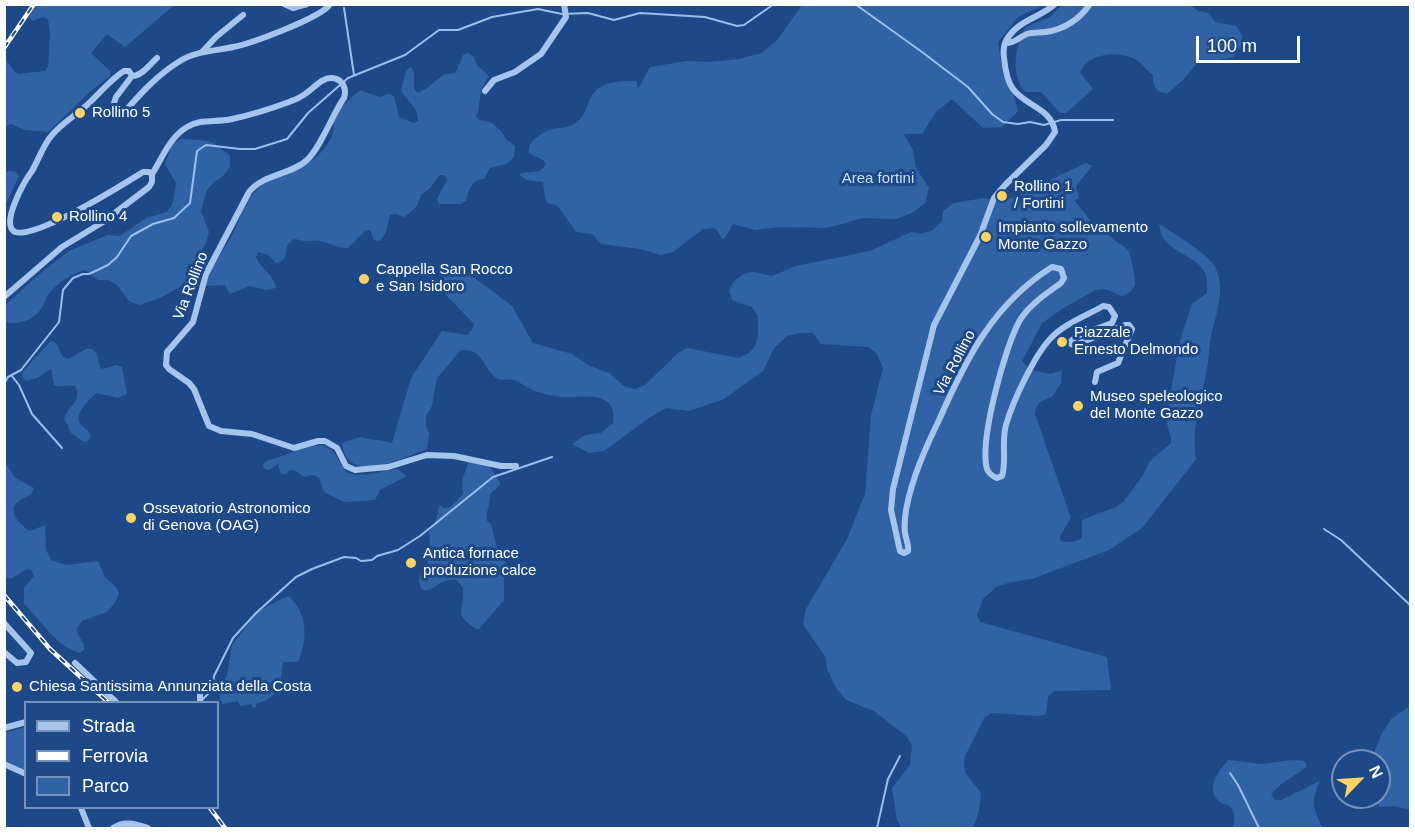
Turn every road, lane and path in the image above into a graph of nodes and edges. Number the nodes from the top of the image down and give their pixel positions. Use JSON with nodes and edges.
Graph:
{"nodes":[{"id":1,"x":284,"y":4,"type":"edge"},
{"id":2,"x":307,"y":4,"type":"edge"},
{"id":3,"x":330,"y":4,"type":"edge"},
{"id":4,"x":564,"y":4,"type":"edge"},
{"id":5,"x":1055,"y":4,"type":"edge"},
{"id":6,"x":1090,"y":4,"type":"edge"},
{"id":7,"x":243,"y":15,"type":"dead end"},
{"id":8,"x":1005,"y":43,"type":"junction"},
{"id":9,"x":202,"y":52,"type":"junction"},
{"id":10,"x":157,"y":57,"type":"dead end"},
{"id":11,"x":132,"y":76,"type":"junction"},
{"id":12,"x":485,"y":91,"type":"dead end"},
{"id":13,"x":152,"y":174,"type":"junction"},
{"id":14,"x":4,"y":297,"type":"edge"},
{"id":15,"x":1095,"y":382,"type":"dead end"},
{"id":16,"x":516,"y":466,"type":"dead end"},
{"id":17,"x":4,"y":623,"type":"edge"},
{"id":18,"x":4,"y":652,"type":"edge"},
{"id":19,"x":75,"y":663,"type":"dead end"},
{"id":20,"x":200,"y":689,"type":"dead end"},
{"id":21,"x":115,"y":701,"type":"edge"},
{"id":22,"x":200,"y":701,"type":"edge"},
{"id":23,"x":24,"y":723,"type":"edge"},
{"id":24,"x":4,"y":729,"type":"edge"},
{"id":25,"x":4,"y":764,"type":"edge"},
{"id":26,"x":24,"y":773,"type":"edge"},
{"id":27,"x":82,"y":809,"type":"edge"},
{"id":28,"x":89,"y":828,"type":"edge"},
{"id":29,"x":115,"y":828,"type":"edge"},
{"id":30,"x":131,"y":828,"type":"edge"},
{"id":31,"x":148,"y":828,"type":"edge"}],
"edges":[{"from":1,"to":2,"type":"street"},
{"from":3,"to":9,"type":"street"},
{"from":4,"to":12,"type":"street"},
{"from":5,"to":8,"type":"street"},
{"from":6,"to":8,"type":"street"},
{"from":7,"to":9,"type":"street"},
{"from":8,"to":15,"type":"street","name":"Via Rollino"},
{"from":9,"to":11,"type":"street"},
{"from":10,"to":11,"type":"street"},
{"from":11,"to":13,"type":"street"},
{"from":13,"to":14,"type":"street","name":"Via Rollino"},
{"from":13,"to":16,"type":"street","name":"Via Rollino"},
{"from":17,"to":18,"type":"street"},
{"from":19,"to":21,"type":"street"},
{"from":20,"to":22,"type":"street"},
{"from":23,"to":24,"type":"street"},
{"from":25,"to":26,"type":"street"},
{"from":27,"to":28,"type":"street"},
{"from":29,"to":30,"type":"street"},
{"from":29,"to":31,"type":"street"}]}
